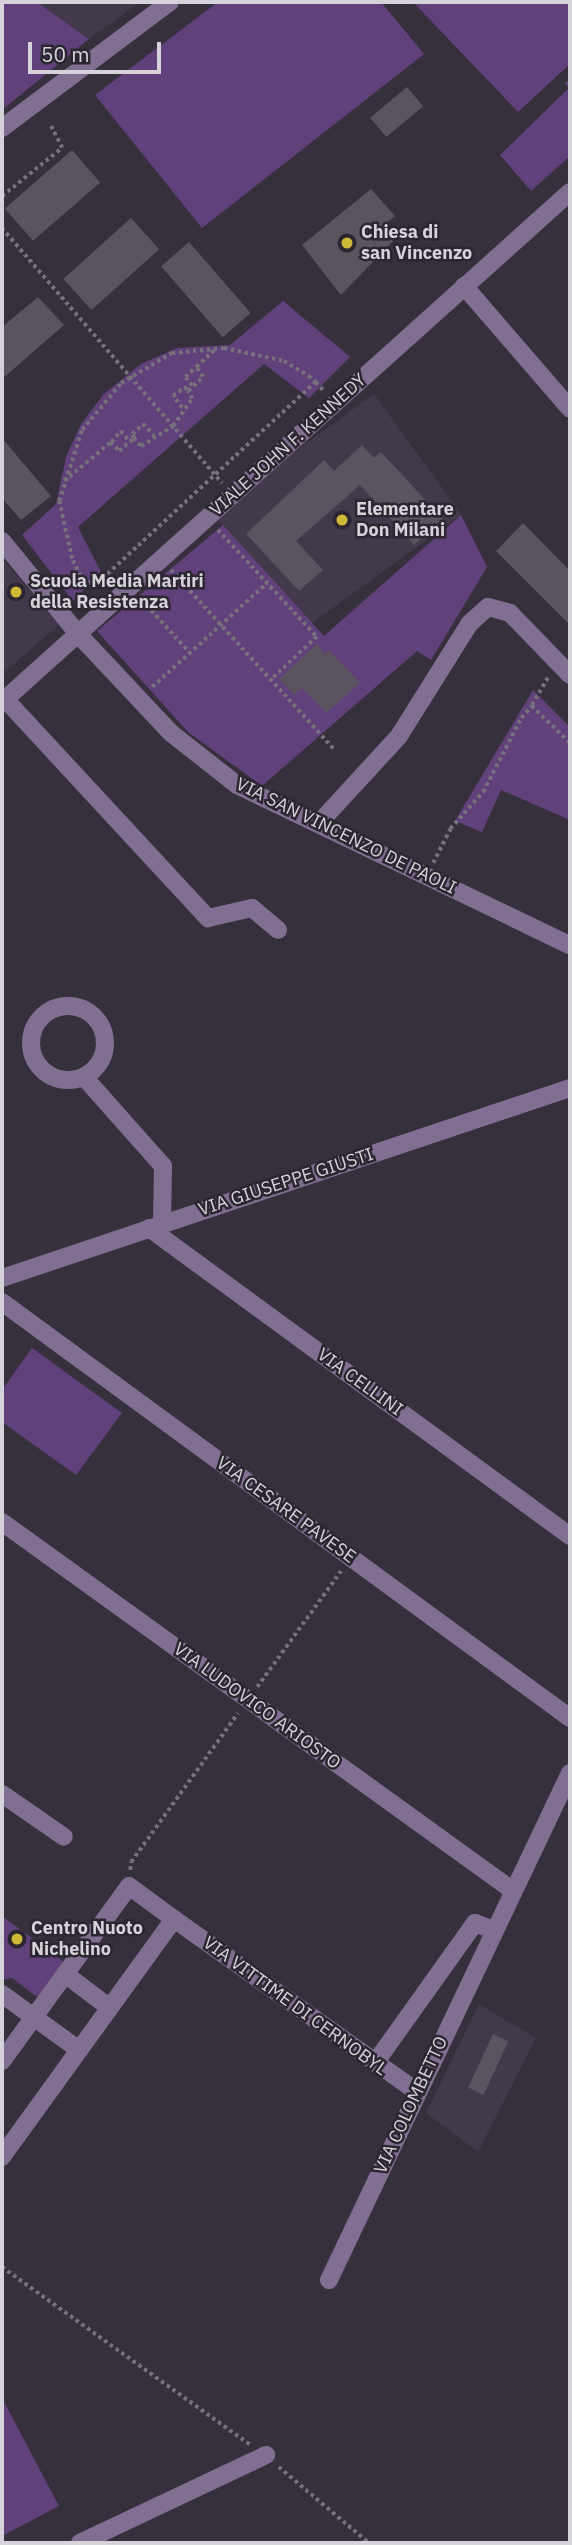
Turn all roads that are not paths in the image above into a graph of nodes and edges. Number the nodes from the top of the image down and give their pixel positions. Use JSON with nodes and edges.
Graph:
{"nodes":[{"id":1,"x":170,"y":2,"type":"edge"},
{"id":2,"x":2,"y":128,"type":"edge"},
{"id":3,"x":570,"y":192,"type":"edge"},
{"id":4,"x":464,"y":286,"type":"junction"},
{"id":5,"x":570,"y":409,"type":"edge"},
{"id":6,"x":2,"y":541,"type":"edge"},
{"id":7,"x":78,"y":634,"type":"junction"},
{"id":8,"x":564,"y":668,"type":"edge"},
{"id":9,"x":4,"y":701,"type":"edge"},
{"id":10,"x":320,"y":822,"type":"junction"},
{"id":11,"x":278,"y":930,"type":"dead end"},
{"id":12,"x":570,"y":945,"type":"edge"},
{"id":13,"x":84,"y":1077,"type":"junction"},
{"id":14,"x":570,"y":1088,"type":"edge"},
{"id":15,"x":156,"y":1226,"type":"junction"},
{"id":16,"x":2,"y":1278,"type":"edge"},
{"id":17,"x":2,"y":1301,"type":"edge"},
{"id":18,"x":2,"y":1521,"type":"edge"},
{"id":19,"x":570,"y":1536,"type":"edge"},
{"id":20,"x":570,"y":1718,"type":"edge"},
{"id":21,"x":570,"y":1773,"type":"edge"},
{"id":22,"x":2,"y":1794,"type":"edge"},
{"id":23,"x":64,"y":1837,"type":"dead end"},
{"id":24,"x":512,"y":1890,"type":"junction"},
{"id":25,"x":174,"y":1919,"type":"junction"},
{"id":26,"x":493,"y":1930,"type":"junction"},
{"id":27,"x":65,"y":1974,"type":"junction"},
{"id":28,"x":2,"y":1994,"type":"edge"},
{"id":29,"x":110,"y":2007,"type":"junction"},
{"id":30,"x":34,"y":2017,"type":"junction"},
{"id":31,"x":79,"y":2050,"type":"junction"},
{"id":32,"x":2,"y":2061,"type":"edge"},
{"id":33,"x":375,"y":2063,"type":"junction"},
{"id":34,"x":417,"y":2092,"type":"junction"},
{"id":35,"x":2,"y":2157,"type":"edge"},
{"id":36,"x":329,"y":2280,"type":"dead end"},
{"id":37,"x":266,"y":2455,"type":"road end"},
{"id":38,"x":80,"y":2543,"type":"edge"}],
"edges":[{"from":1,"to":2,"type":"street"},
{"from":3,"to":4,"type":"street","name":"VIALE JOHN F. KENNEDY"},
{"from":4,"to":5,"type":"street"},
{"from":4,"to":7,"type":"street","name":"VIALE JOHN F. KENNEDY"},
{"from":6,"to":7,"type":"street","name":"VIA SAN VINCENZO DE PAOLI"},
{"from":7,"to":9,"type":"street","name":"VIALE JOHN F. KENNEDY"},
{"from":7,"to":10,"type":"street","name":"VIA SAN VINCENZO DE PAOLI"},
{"from":8,"to":10,"type":"street"},
{"from":9,"to":11,"type":"street","name":"VIALE JOHN F. KENNEDY"},
{"from":10,"to":12,"type":"street","name":"VIA SAN VINCENZO DE PAOLI"},
{"from":13,"to":13,"type":"street"},
{"from":13,"to":15,"type":"street"},
{"from":14,"to":15,"type":"street","name":"VIA GIUSEPPE GIUSTI"},
{"from":15,"to":16,"type":"street","name":"VIA GIUSEPPE GIUSTI"},
{"from":15,"to":19,"type":"street","name":"VIA CELLINI"},
{"from":17,"to":20,"type":"street","name":"VIA CESARE PAVESE"},
{"from":18,"to":24,"type":"street","name":"VIA LUDOVICO ARIOSTO"},
{"from":21,"to":24,"type":"street","name":"VIA COLOMBETTO"},
{"from":22,"to":23,"type":"street"},
{"from":24,"to":26,"type":"street","name":"VIA COLOMBETTO"},
{"from":25,"to":27,"type":"street","name":"VIA VITTIME DI CERNOBYL"},
{"from":25,"to":29,"type":"street"},
{"from":25,"to":33,"type":"street","name":"VIA VITTIME DI CERNOBYL"},
{"from":26,"to":33,"type":"street"},
{"from":26,"to":34,"type":"street","name":"VIA COLOMBETTO"},
{"from":27,"to":29,"type":"street"},
{"from":27,"to":30,"type":"street"},
{"from":28,"to":30,"type":"street"},
{"from":29,"to":31,"type":"street"},
{"from":30,"to":31,"type":"street"},
{"from":30,"to":32,"type":"street"},
{"from":31,"to":35,"type":"street"},
{"from":33,"to":34,"type":"street","name":"VIA VITTIME DI CERNOBYL"},
{"from":34,"to":36,"type":"street","name":"VIA COLOMBETTO"},
{"from":37,"to":38,"type":"street"}]}
